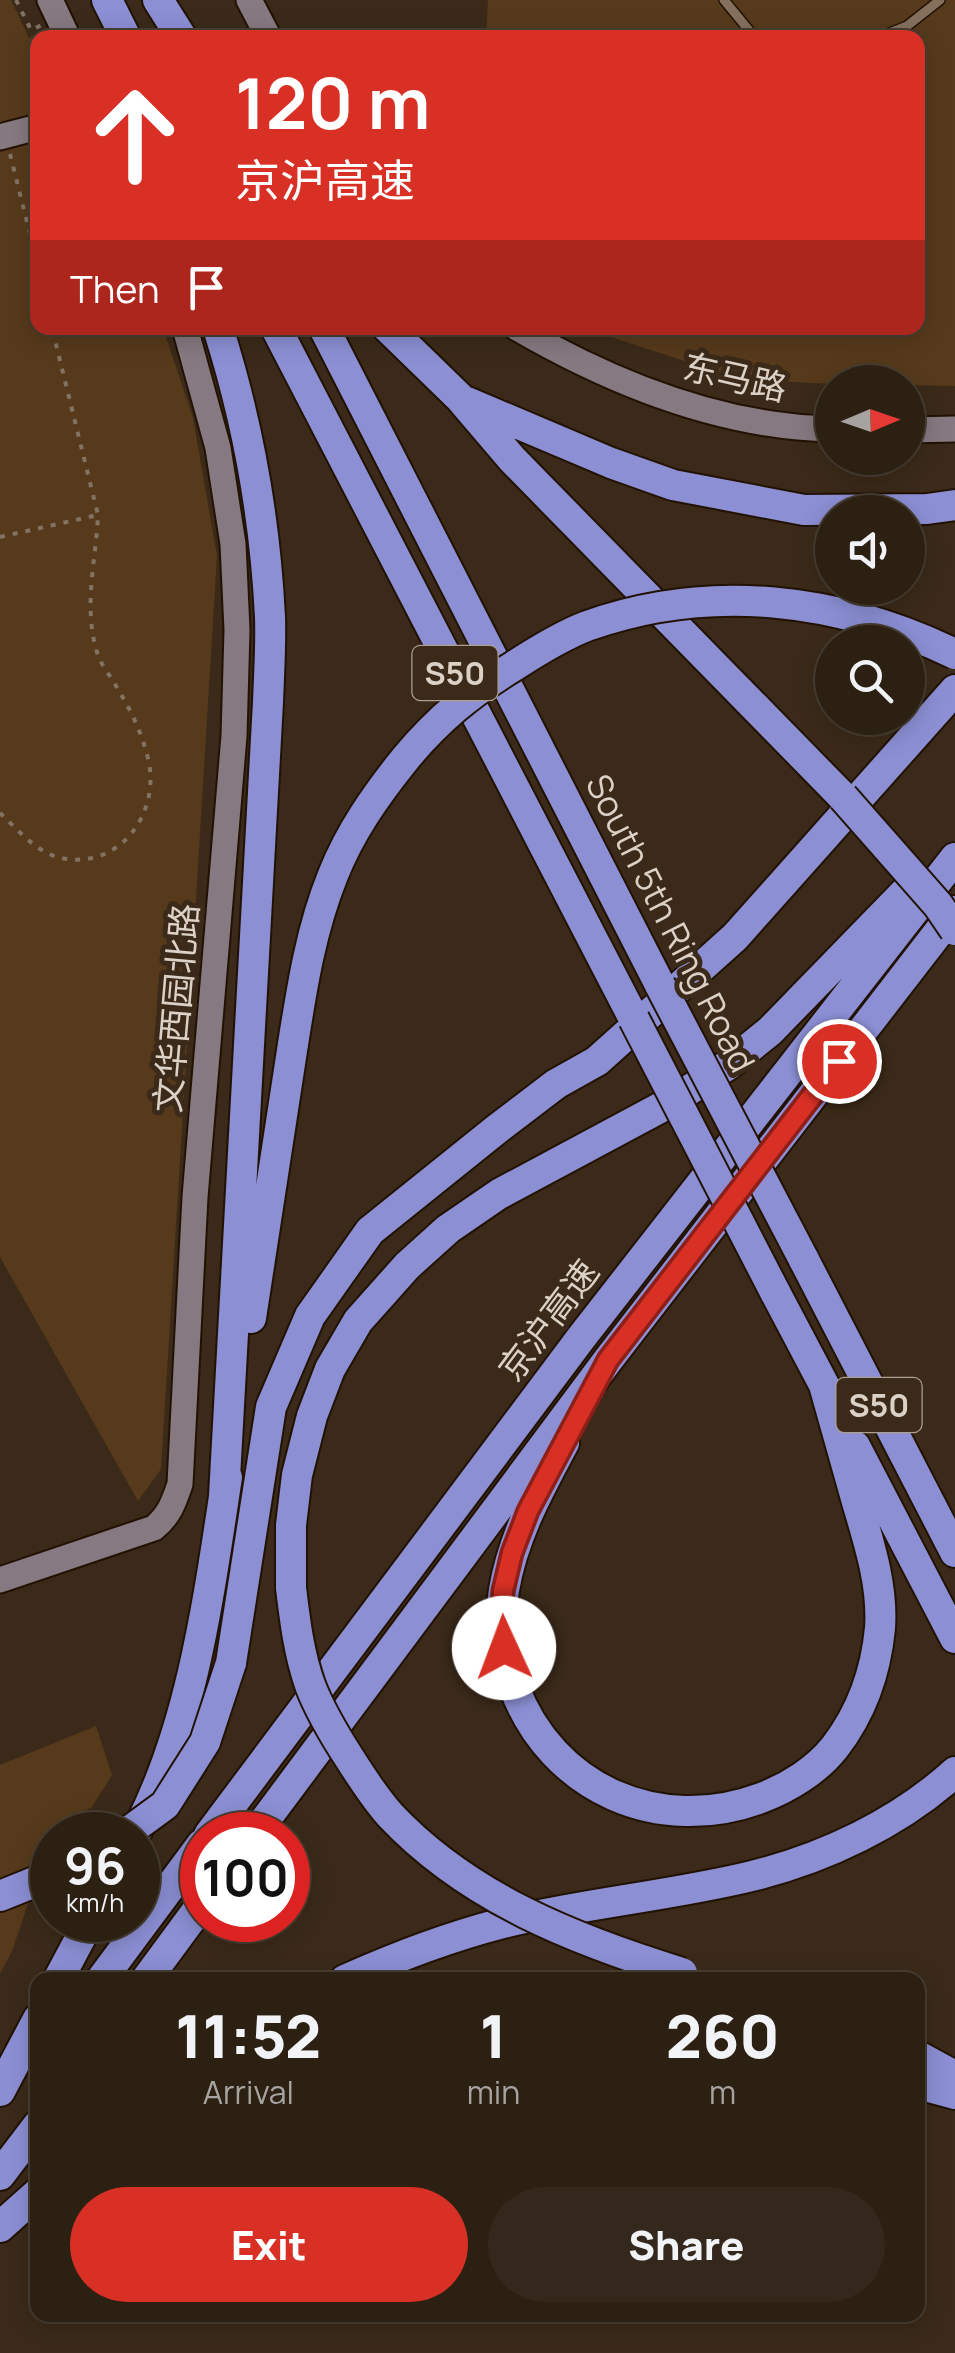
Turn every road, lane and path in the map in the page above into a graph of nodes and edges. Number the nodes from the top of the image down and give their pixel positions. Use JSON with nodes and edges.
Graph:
{"nodes":[{"id":1,"x":16,"y":0,"type":"edge"},
{"id":2,"x":50,"y":0,"type":"edge"},
{"id":3,"x":158,"y":0,"type":"edge"},
{"id":4,"x":249,"y":0,"type":"edge"},
{"id":5,"x":724,"y":0,"type":"edge"},
{"id":6,"x":940,"y":0,"type":"edge"},
{"id":7,"x":109,"y":4,"type":"edge"},
{"id":8,"x":31,"y":30,"type":"dead end"},
{"id":9,"x":64,"y":30,"type":"edge"},
{"id":10,"x":120,"y":30,"type":"edge"},
{"id":11,"x":175,"y":30,"type":"edge"},
{"id":12,"x":265,"y":30,"type":"edge"},
{"id":13,"x":749,"y":30,"type":"edge"},
{"id":14,"x":896,"y":30,"type":"edge"},
{"id":15,"x":30,"y":129,"type":"edge"},
{"id":16,"x":3,"y":136,"type":"edge"},
{"id":17,"x":30,"y":236,"type":"edge"},
{"id":18,"x":54,"y":335,"type":"edge"},
{"id":19,"x":187,"y":335,"type":"edge"},
{"id":20,"x":220,"y":335,"type":"edge"},
{"id":21,"x":280,"y":335,"type":"edge"},
{"id":22,"x":328,"y":335,"type":"edge"},
{"id":23,"x":395,"y":335,"type":"edge"},
{"id":24,"x":529,"y":335,"type":"edge"},
{"id":25,"x":460,"y":398,"type":"junction"},
{"id":26,"x":815,"y":428,"type":"edge"},
{"id":27,"x":955,"y":429,"type":"edge"},
{"id":28,"x":925,"y":430,"type":"edge"},
{"id":29,"x":955,"y":505,"type":"edge"},
{"id":30,"x":98,"y":514,"type":"junction"},
{"id":31,"x":0,"y":537,"type":"edge"},
{"id":32,"x":955,"y":654,"type":"edge"},
{"id":33,"x":955,"y":690,"type":"edge"},
{"id":34,"x":0,"y":812,"type":"edge"},
{"id":35,"x":955,"y":840,"type":"edge"},
{"id":36,"x":955,"y":858,"type":"edge"},
{"id":37,"x":955,"y":911,"type":"edge"},
{"id":38,"x":955,"y":930,"type":"edge"},
{"id":39,"x":608,"y":1360,"type":"junction"},
{"id":40,"x":824,"y":1385,"type":"junction"},
{"id":41,"x":224,"y":1496,"type":"junction"},
{"id":42,"x":955,"y":1552,"type":"edge"},
{"id":43,"x":0,"y":1580,"type":"edge"},
{"id":44,"x":955,"y":1638,"type":"edge"},
{"id":45,"x":955,"y":1772,"type":"edge"},
{"id":46,"x":147,"y":1812,"type":"edge"},
{"id":47,"x":155,"y":1812,"type":"edge"},
{"id":48,"x":226,"y":1812,"type":"edge"},
{"id":49,"x":271,"y":1812,"type":"edge"},
{"id":50,"x":180,"y":1874,"type":"edge"},
{"id":51,"x":30,"y":1884,"type":"edge"},
{"id":52,"x":0,"y":1896,"type":"edge"},
{"id":53,"x":180,"y":1934,"type":"edge"},
{"id":54,"x":78,"y":1942,"type":"edge"},
{"id":55,"x":62,"y":1972,"type":"edge"},
{"id":56,"x":107,"y":1972,"type":"edge"},
{"id":57,"x":152,"y":1972,"type":"edge"},
{"id":58,"x":364,"y":1972,"type":"edge"},
{"id":59,"x":681,"y":1972,"type":"edge"},
{"id":60,"x":30,"y":2035,"type":"edge"},
{"id":61,"x":925,"y":2060,"type":"edge"},
{"id":62,"x":30,"y":2075,"type":"edge"},
{"id":63,"x":955,"y":2076,"type":"edge"},
{"id":64,"x":925,"y":2086,"type":"edge"},
{"id":65,"x":0,"y":2091,"type":"edge"},
{"id":66,"x":955,"y":2094,"type":"edge"},
{"id":67,"x":0,"y":2115,"type":"edge"},
{"id":68,"x":30,"y":2136,"type":"edge"},
{"id":69,"x":0,"y":2176,"type":"edge"},
{"id":70,"x":30,"y":2200,"type":"edge"},
{"id":71,"x":0,"y":2227,"type":"edge"}],
"edges":[{"from":1,"to":8,"type":"path"},
{"from":2,"to":9,"type":"street"},
{"from":3,"to":11,"type":"highway"},
{"from":4,"to":12,"type":"street"},
{"from":5,"to":13,"type":"lane"},
{"from":6,"to":14,"type":"lane"},
{"from":7,"to":10,"type":"highway"},
{"from":15,"to":16,"type":"street"},
{"from":16,"to":17,"type":"path"},
{"from":18,"to":30,"type":"path"},
{"from":19,"to":43,"type":"street","name":"文华西园北路"},
{"from":20,"to":41,"type":"highway"},
{"from":21,"to":40,"type":"highway","number":"S50","bridge":true},
{"from":22,"to":42,"type":"highway","name":"South 5th Ring Road","number":"S50","bridge":true},
{"from":23,"to":25,"type":"highway"},
{"from":24,"to":26,"type":"street","name":"东马路"},
{"from":25,"to":29,"type":"highway"},
{"from":25,"to":38,"type":"highway","bridge":true},
{"from":27,"to":28,"type":"street"},
{"from":30,"to":31,"type":"path"},
{"from":30,"to":34,"type":"path"},
{"from":32,"to":41,"type":"highway","bridge":true},
{"from":33,"to":47,"type":"highway","bridge":true},
{"from":35,"to":59,"type":"highway","bridge":true},
{"from":36,"to":48,"type":"highway","name":"京沪高速"},
{"from":37,"to":39,"type":"highway","name":"京沪高速"},
{"from":39,"to":40,"type":"highway"},
{"from":39,"to":49,"type":"highway","name":"京沪高速"},
{"from":40,"to":44,"type":"highway","number":"S50"},
{"from":41,"to":46,"type":"highway"},
{"from":45,"to":58,"type":"highway"},
{"from":50,"to":56,"type":"highway"},
{"from":51,"to":52,"type":"highway"},
{"from":53,"to":57,"type":"highway"},
{"from":54,"to":55,"type":"highway"},
{"from":60,"to":65,"type":"highway"},
{"from":61,"to":63,"type":"highway"},
{"from":62,"to":67,"type":"highway"},
{"from":64,"to":66,"type":"highway"},
{"from":68,"to":69,"type":"highway"},
{"from":70,"to":71,"type":"highway"}]}
